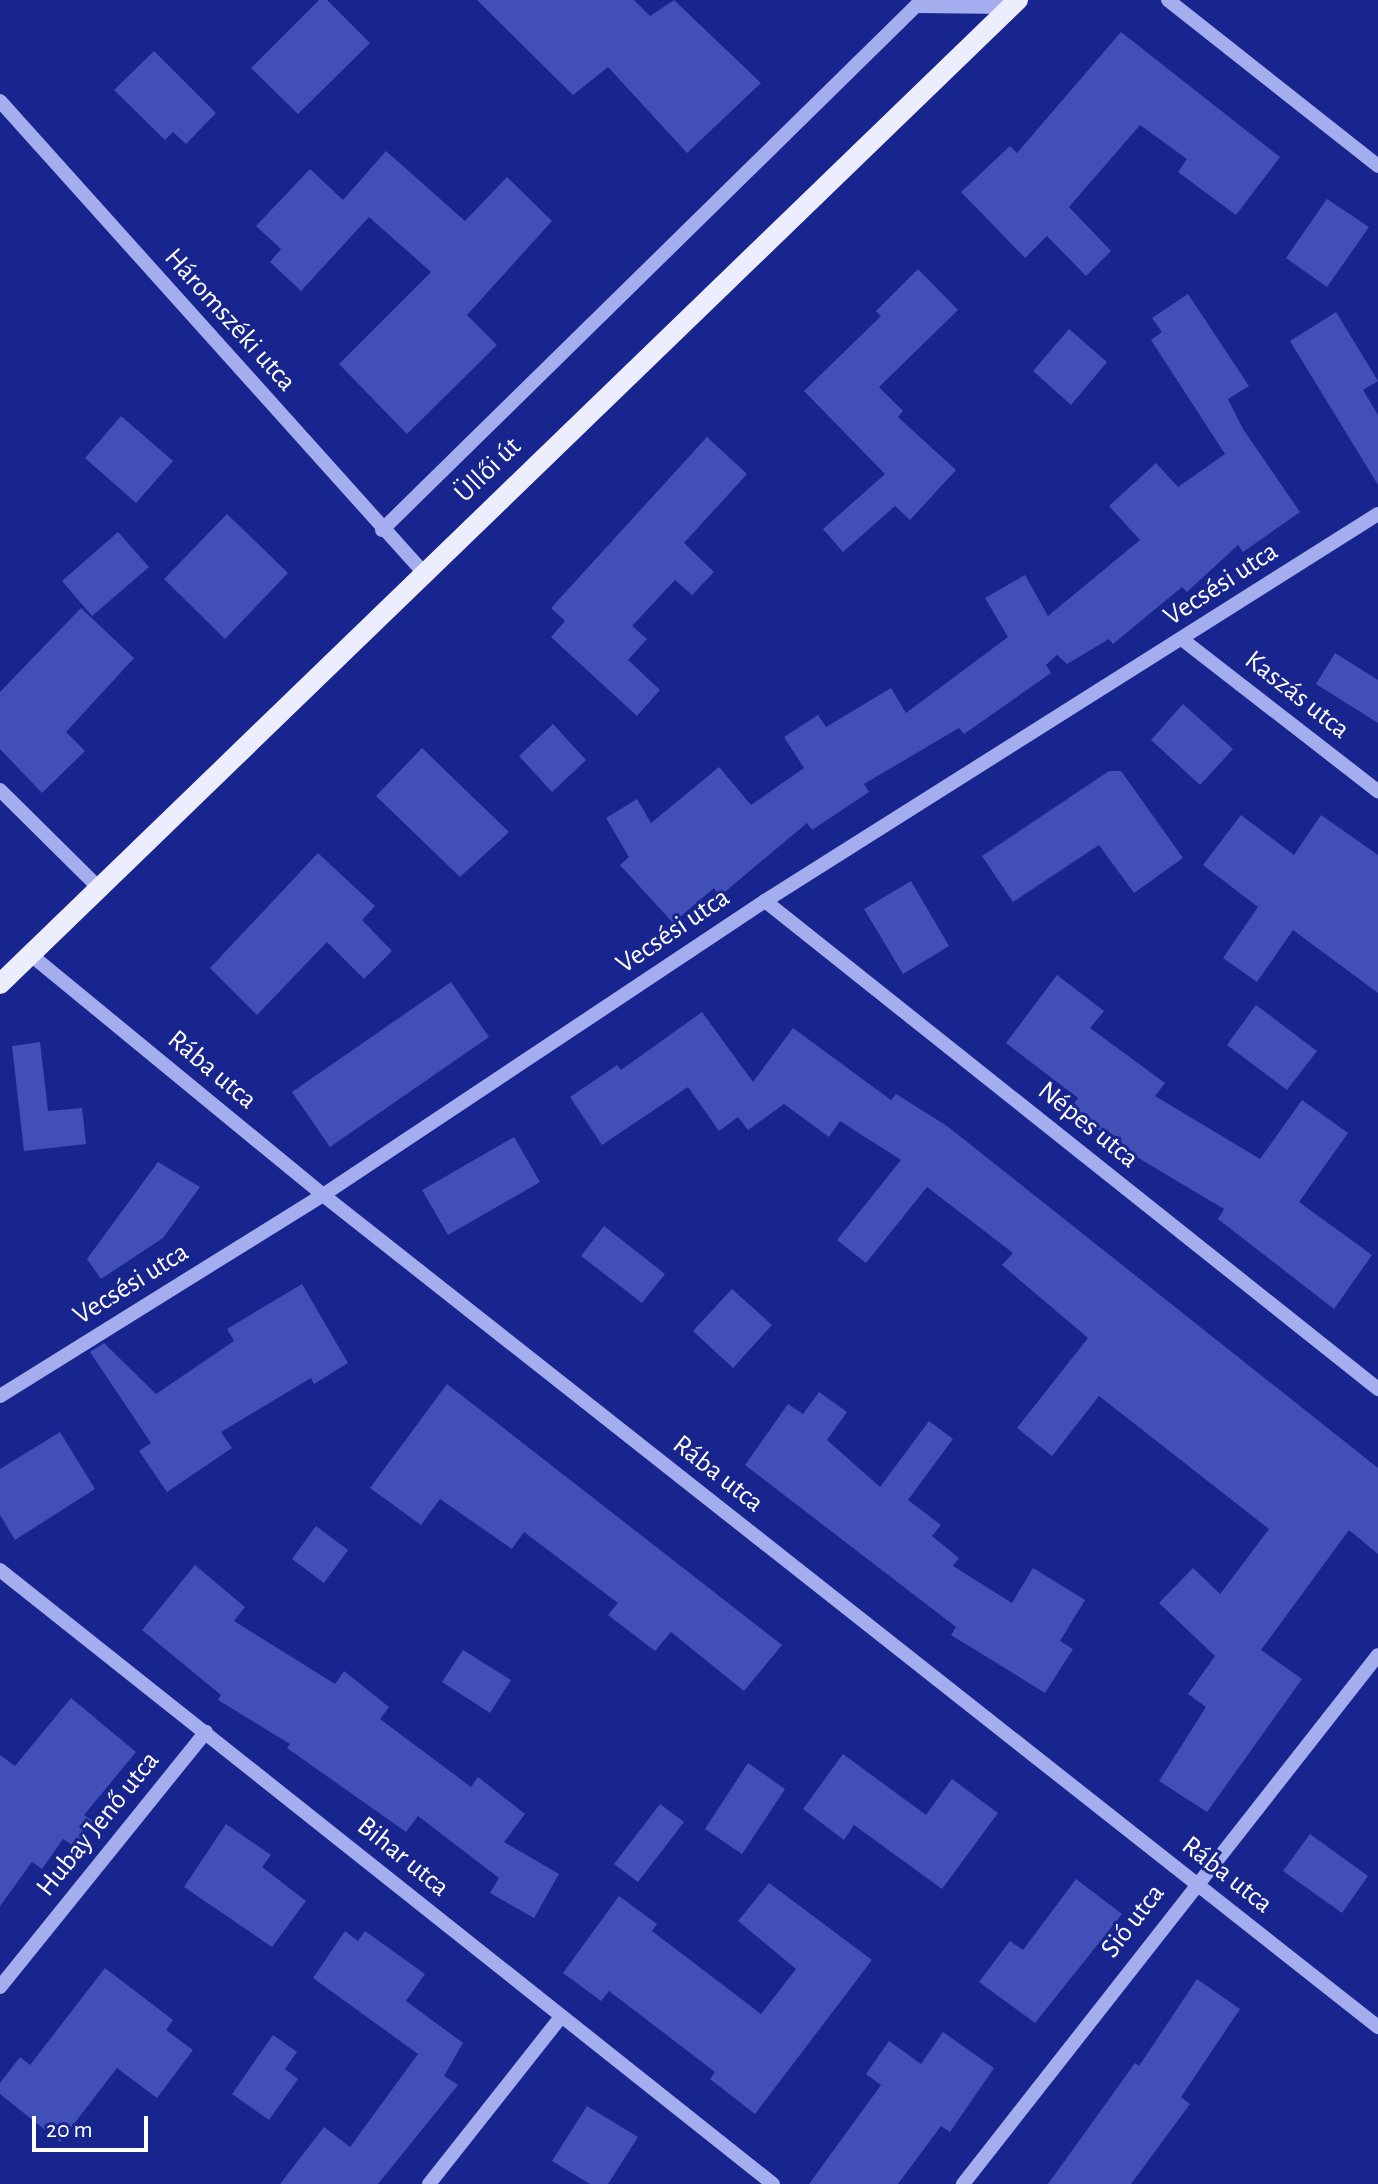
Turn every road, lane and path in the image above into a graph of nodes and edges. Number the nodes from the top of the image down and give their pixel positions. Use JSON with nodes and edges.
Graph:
{"nodes":[{"id":1,"x":1168,"y":0,"type":"edge"},
{"id":2,"x":1014,"y":4,"type":"edge"},
{"id":3,"x":0,"y":101,"type":"edge"},
{"id":4,"x":1378,"y":166,"type":"edge"},
{"id":5,"x":1378,"y":514,"type":"edge"},
{"id":6,"x":382,"y":530,"type":"junction"},
{"id":7,"x":423,"y":572,"type":"junction"},
{"id":8,"x":1183,"y":640,"type":"junction"},
{"id":9,"x":0,"y":790,"type":"edge"},
{"id":10,"x":1378,"y":791,"type":"edge"},
{"id":11,"x":99,"y":888,"type":"junction"},
{"id":12,"x":765,"y":901,"type":"junction"},
{"id":13,"x":31,"y":955,"type":"junction"},
{"id":14,"x":0,"y":984,"type":"edge"},
{"id":15,"x":323,"y":1195,"type":"junction"},
{"id":16,"x":1378,"y":1389,"type":"edge"},
{"id":17,"x":0,"y":1396,"type":"edge"},
{"id":18,"x":0,"y":1570,"type":"edge"},
{"id":19,"x":1378,"y":1655,"type":"edge"},
{"id":20,"x":206,"y":1732,"type":"junction"},
{"id":21,"x":1196,"y":1884,"type":"junction"},
{"id":22,"x":0,"y":1987,"type":"edge"},
{"id":23,"x":561,"y":2017,"type":"junction"},
{"id":24,"x":1378,"y":2027,"type":"edge"},
{"id":25,"x":429,"y":2184,"type":"edge"},
{"id":26,"x":773,"y":2184,"type":"edge"},
{"id":27,"x":963,"y":2184,"type":"edge"}],
"edges":[{"from":1,"to":4,"type":"street"},
{"from":2,"to":6,"type":"street"},
{"from":2,"to":7,"type":"main road","name":"Üllői út"},
{"from":3,"to":6,"type":"street","name":"Háromszéki utca"},
{"from":5,"to":8,"type":"street","name":"Vecsési utca"},
{"from":6,"to":7,"type":"street","name":"Háromszéki utca"},
{"from":7,"to":11,"type":"main road","name":"Üllői út"},
{"from":8,"to":10,"type":"street","name":"Kaszás utca"},
{"from":8,"to":12,"type":"street","name":"Vecsési utca"},
{"from":9,"to":11,"type":"street"},
{"from":11,"to":13,"type":"main road","name":"Üllői út"},
{"from":12,"to":15,"type":"street","name":"Vecsési utca"},
{"from":12,"to":16,"type":"street","name":"Népes utca"},
{"from":13,"to":14,"type":"main road","name":"Üllői út"},
{"from":13,"to":15,"type":"street","name":"Rába utca"},
{"from":15,"to":17,"type":"street","name":"Vecsési utca"},
{"from":15,"to":21,"type":"street","name":"Rába utca"},
{"from":18,"to":20,"type":"street","name":"Bihar utca"},
{"from":19,"to":21,"type":"street","name":"Sió utca"},
{"from":20,"to":22,"type":"street","name":"Hubay Jenő utca"},
{"from":20,"to":23,"type":"street","name":"Bihar utca"},
{"from":21,"to":24,"type":"street","name":"Rába utca"},
{"from":21,"to":27,"type":"street","name":"Sió utca"},
{"from":23,"to":25,"type":"street"},
{"from":23,"to":26,"type":"street","name":"Bihar utca"}]}
